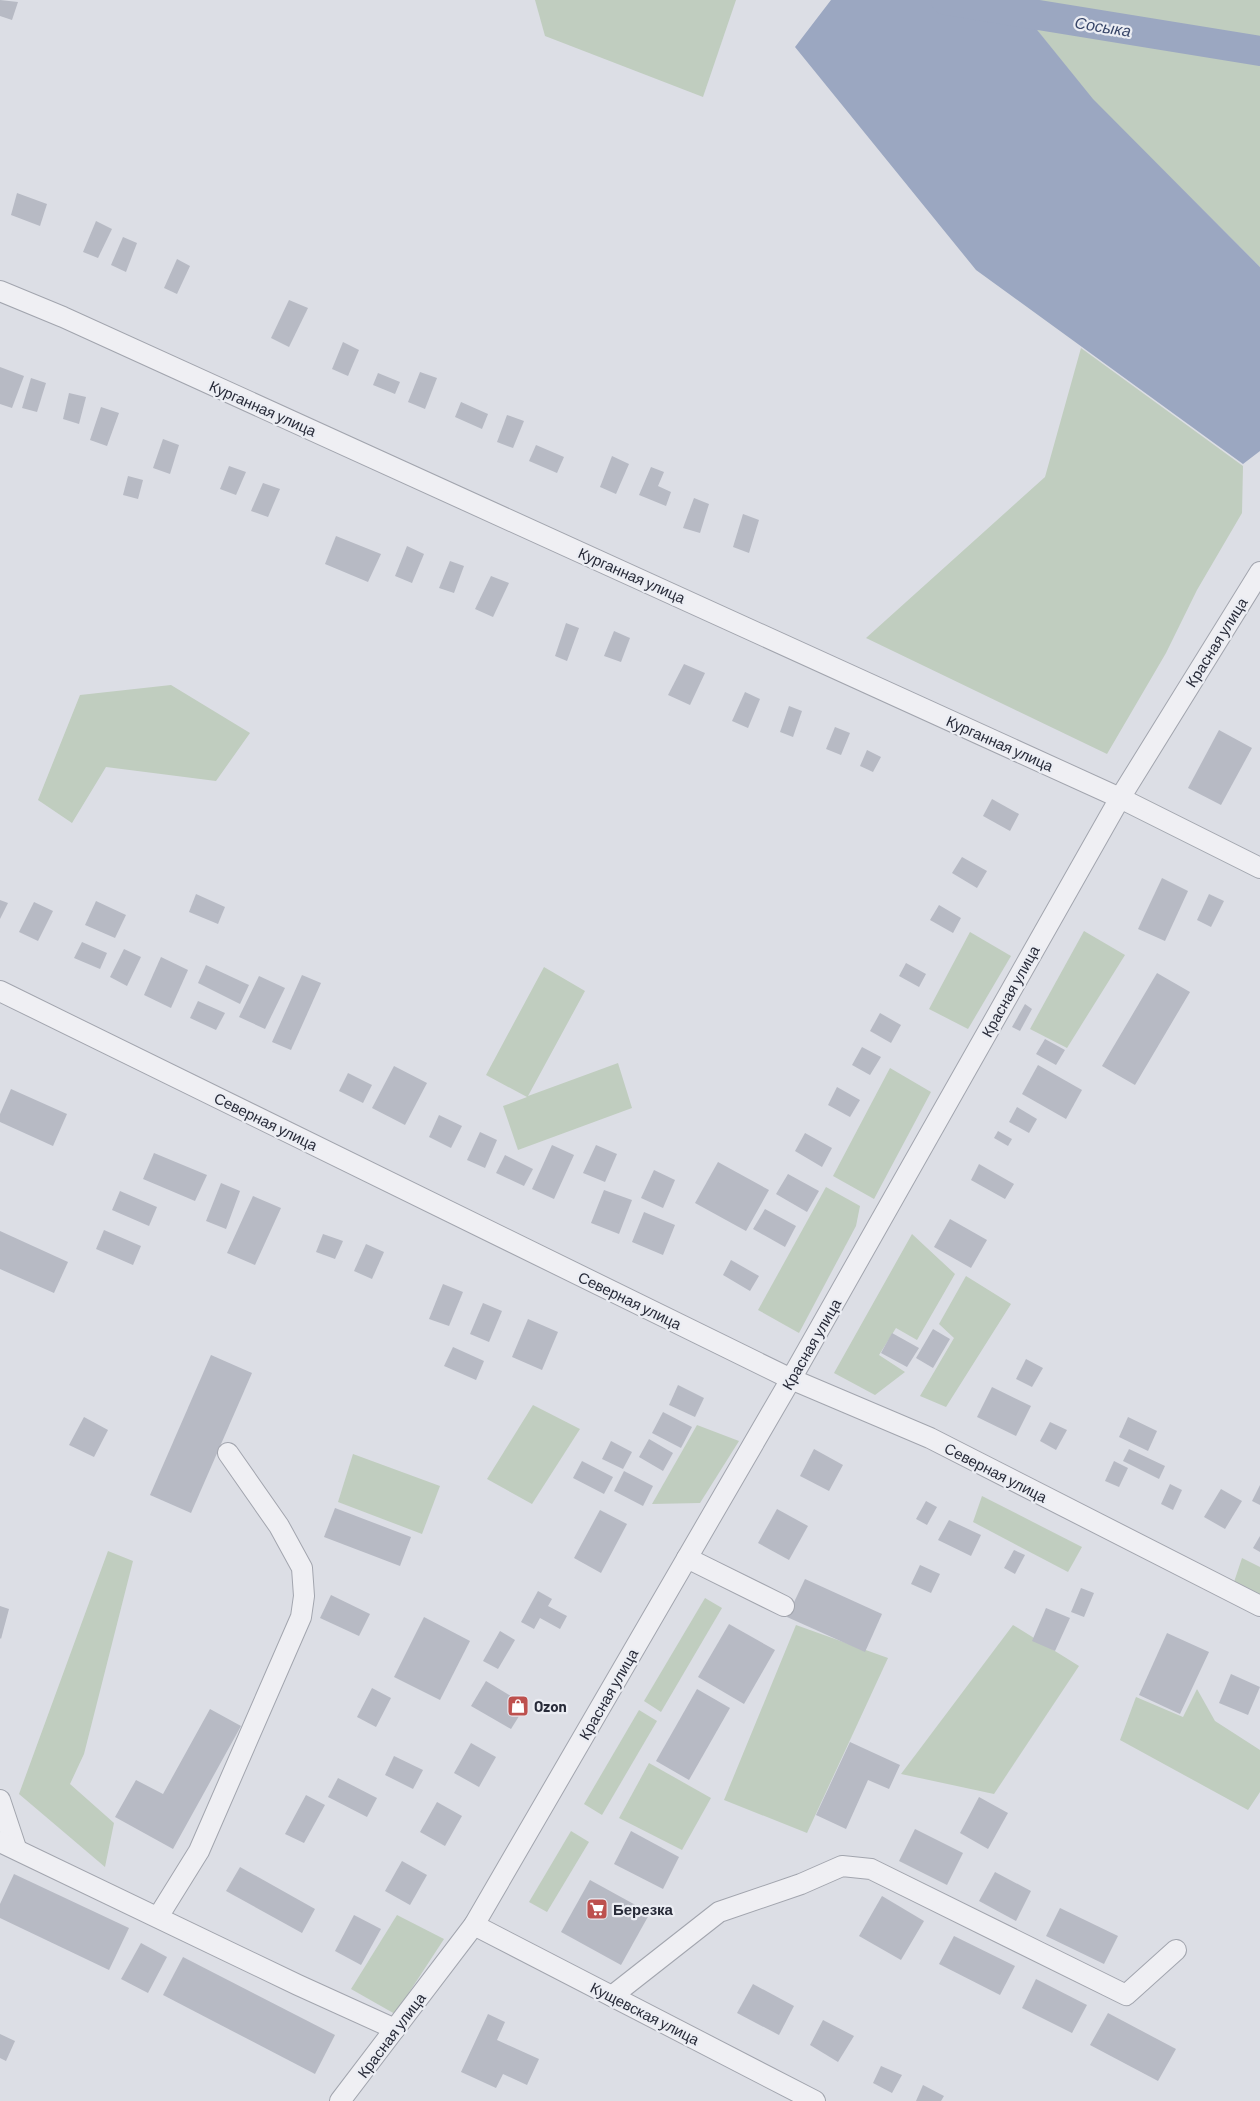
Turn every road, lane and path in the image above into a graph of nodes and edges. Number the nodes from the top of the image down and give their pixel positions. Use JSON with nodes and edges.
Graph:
{"nodes":[{"id":1,"x":0,"y":290,"type":"edge"},
{"id":2,"x":1260,"y":572,"type":"edge"},
{"id":3,"x":1120,"y":798,"type":"junction"},
{"id":4,"x":1260,"y":868,"type":"edge"},
{"id":5,"x":0,"y":991,"type":"edge"},
{"id":6,"x":791,"y":1379,"type":"junction"},
{"id":7,"x":228,"y":1453,"type":"dead end"},
{"id":8,"x":688,"y":1558,"type":"junction"},
{"id":9,"x":784,"y":1606,"type":"dead end"},
{"id":10,"x":1260,"y":1606,"type":"edge"},
{"id":11,"x":0,"y":1800,"type":"edge"},
{"id":12,"x":8,"y":1845,"type":"edge"},
{"id":13,"x":158,"y":1917,"type":"junction"},
{"id":14,"x":474,"y":1925,"type":"junction"},
{"id":15,"x":1176,"y":1950,"type":"dead end"},
{"id":16,"x":612,"y":1996,"type":"junction"},
{"id":17,"x":395,"y":2029,"type":"junction"},
{"id":18,"x":340,"y":2101,"type":"edge"},
{"id":19,"x":815,"y":2101,"type":"edge"}],
"edges":[{"from":1,"to":3,"type":"street","name":"Курганная улица"},
{"from":2,"to":3,"type":"street","name":"Красная улица"},
{"from":3,"to":4,"type":"street","name":"Курганная улица"},
{"from":3,"to":6,"type":"street","name":"Красная улица"},
{"from":5,"to":6,"type":"street","name":"Северная улица"},
{"from":6,"to":8,"type":"street","name":"Красная улица"},
{"from":6,"to":10,"type":"street","name":"Северная улица"},
{"from":7,"to":13,"type":"street"},
{"from":8,"to":9,"type":"street"},
{"from":8,"to":14,"type":"street","name":"Красная улица"},
{"from":11,"to":12,"type":"street"},
{"from":12,"to":13,"type":"street"},
{"from":13,"to":17,"type":"street"},
{"from":14,"to":16,"type":"street","name":"Кущевская улица"},
{"from":14,"to":17,"type":"street","name":"Красная улица"},
{"from":15,"to":16,"type":"street"},
{"from":16,"to":19,"type":"street","name":"Кущевская улица"},
{"from":17,"to":18,"type":"street","name":"Красная улица"}]}
